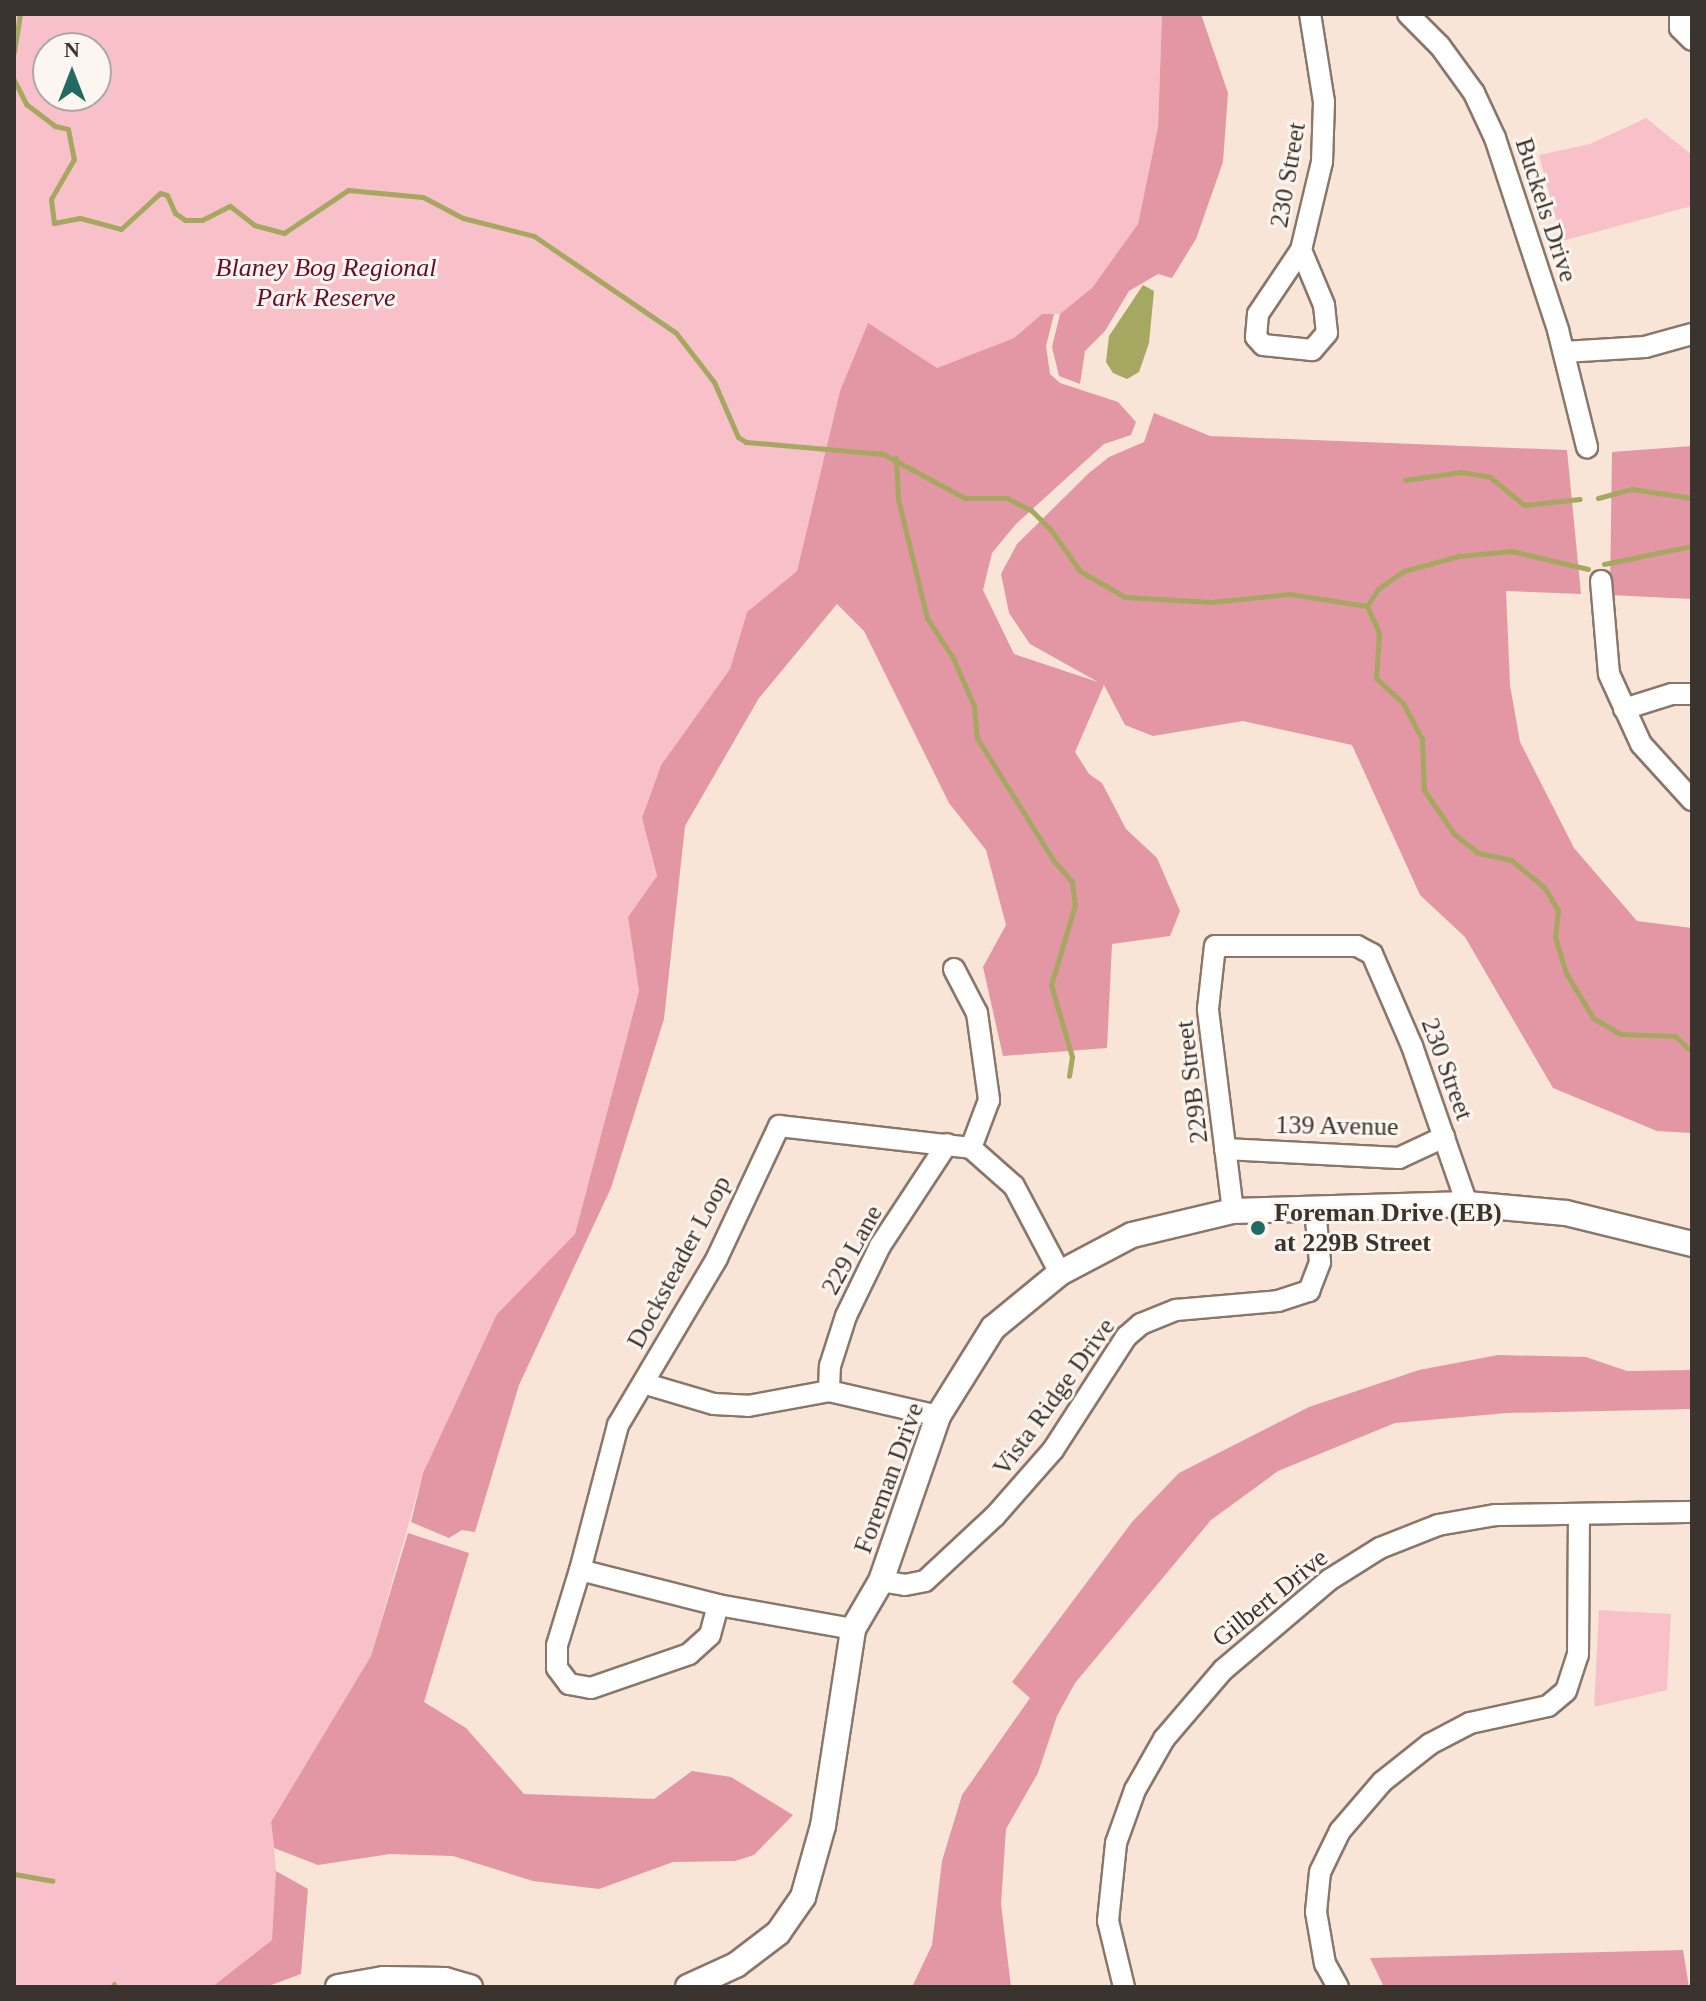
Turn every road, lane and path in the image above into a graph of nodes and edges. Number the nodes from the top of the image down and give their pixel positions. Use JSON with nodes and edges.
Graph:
{"nodes":[{"id":1,"x":1310,"y":14,"type":"edge"},
{"id":2,"x":1408,"y":14,"type":"edge"},
{"id":3,"x":1680,"y":14,"type":"edge"},
{"id":4,"x":1692,"y":40,"type":"edge"},
{"id":5,"x":1301,"y":250,"type":"junction"},
{"id":6,"x":1692,"y":334,"type":"edge"},
{"id":7,"x":1564,"y":352,"type":"junction"},
{"id":8,"x":1587,"y":447,"type":"dead end"},
{"id":9,"x":1601,"y":581,"type":"dead end"},
{"id":10,"x":1692,"y":694,"type":"edge"},
{"id":11,"x":1624,"y":709,"type":"junction"},
{"id":12,"x":1692,"y":800,"type":"edge"},
{"id":13,"x":1215,"y":946,"type":"joint"},
{"id":14,"x":954,"y":969,"type":"dead end"},
{"id":15,"x":1444,"y":1137,"type":"junction"},
{"id":16,"x":947,"y":1144,"type":"junction"},
{"id":17,"x":971,"y":1148,"type":"junction"},
{"id":18,"x":1225,"y":1149,"type":"junction"},
{"id":19,"x":1467,"y":1204,"type":"junction"},
{"id":20,"x":1315,"y":1209,"type":"junction"},
{"id":21,"x":1233,"y":1211,"type":"junction"},
{"id":22,"x":1692,"y":1244,"type":"edge"},
{"id":23,"x":1060,"y":1273,"type":"junction"},
{"id":24,"x":646,"y":1384,"type":"junction"},
{"id":25,"x":829,"y":1391,"type":"junction"},
{"id":26,"x":938,"y":1416,"type":"junction"},
{"id":27,"x":1692,"y":1512,"type":"edge"},
{"id":28,"x":1579,"y":1515,"type":"junction"},
{"id":29,"x":580,"y":1570,"type":"junction"},
{"id":30,"x":881,"y":1581,"type":"junction"},
{"id":31,"x":718,"y":1605,"type":"junction"},
{"id":32,"x":853,"y":1629,"type":"junction"},
{"id":33,"x":338,"y":1987,"type":"edge"},
{"id":34,"x":470,"y":1987,"type":"edge"},
{"id":35,"x":688,"y":1987,"type":"edge"},
{"id":36,"x":1124,"y":1987,"type":"edge"},
{"id":37,"x":1338,"y":1987,"type":"edge"}],
"edges":[{"from":1,"to":5,"type":"street","name":"230 Street"},
{"from":2,"to":7,"type":"street","name":"Buckels Drive"},
{"from":3,"to":4,"type":"street"},
{"from":5,"to":5,"type":"street","name":"230 Street"},
{"from":6,"to":7,"type":"street"},
{"from":7,"to":8,"type":"street","name":"Buckels Drive"},
{"from":9,"to":11,"type":"street"},
{"from":10,"to":11,"type":"street"},
{"from":11,"to":12,"type":"street"},
{"from":13,"to":15,"type":"street","name":"230 Street"},
{"from":13,"to":18,"type":"street","name":"229B Street"},
{"from":14,"to":17,"type":"street"},
{"from":15,"to":18,"type":"street","name":"139 Avenue"},
{"from":15,"to":19,"type":"street","name":"230 Street"},
{"from":16,"to":17,"type":"street","name":"Docksteader Loop"},
{"from":16,"to":24,"type":"street","name":"Docksteader Loop"},
{"from":16,"to":25,"type":"street","name":"229 Lane"},
{"from":17,"to":23,"type":"street"},
{"from":18,"to":21,"type":"street","name":"229B Street"},
{"from":19,"to":20,"type":"street","name":"Foreman Drive"},
{"from":19,"to":22,"type":"street","name":"Foreman Drive"},
{"from":20,"to":21,"type":"street","name":"Foreman Drive"},
{"from":20,"to":30,"type":"street","name":"Vista Ridge Drive"},
{"from":21,"to":23,"type":"street","name":"Foreman Drive"},
{"from":23,"to":26,"type":"street","name":"Foreman Drive"},
{"from":24,"to":25,"type":"street"},
{"from":24,"to":29,"type":"street","name":"Docksteader Loop"},
{"from":25,"to":26,"type":"street"},
{"from":26,"to":30,"type":"street","name":"Foreman Drive"},
{"from":27,"to":28,"type":"street","name":"Gilbert Drive"},
{"from":28,"to":36,"type":"street","name":"Gilbert Drive"},
{"from":28,"to":37,"type":"street"},
{"from":29,"to":31,"type":"street"},
{"from":29,"to":31,"type":"street","name":"Docksteader Loop"},
{"from":30,"to":32,"type":"street","name":"Foreman Drive"},
{"from":31,"to":32,"type":"street"},
{"from":32,"to":35,"type":"street","name":"Foreman Drive"},
{"from":33,"to":34,"type":"street"}]}
